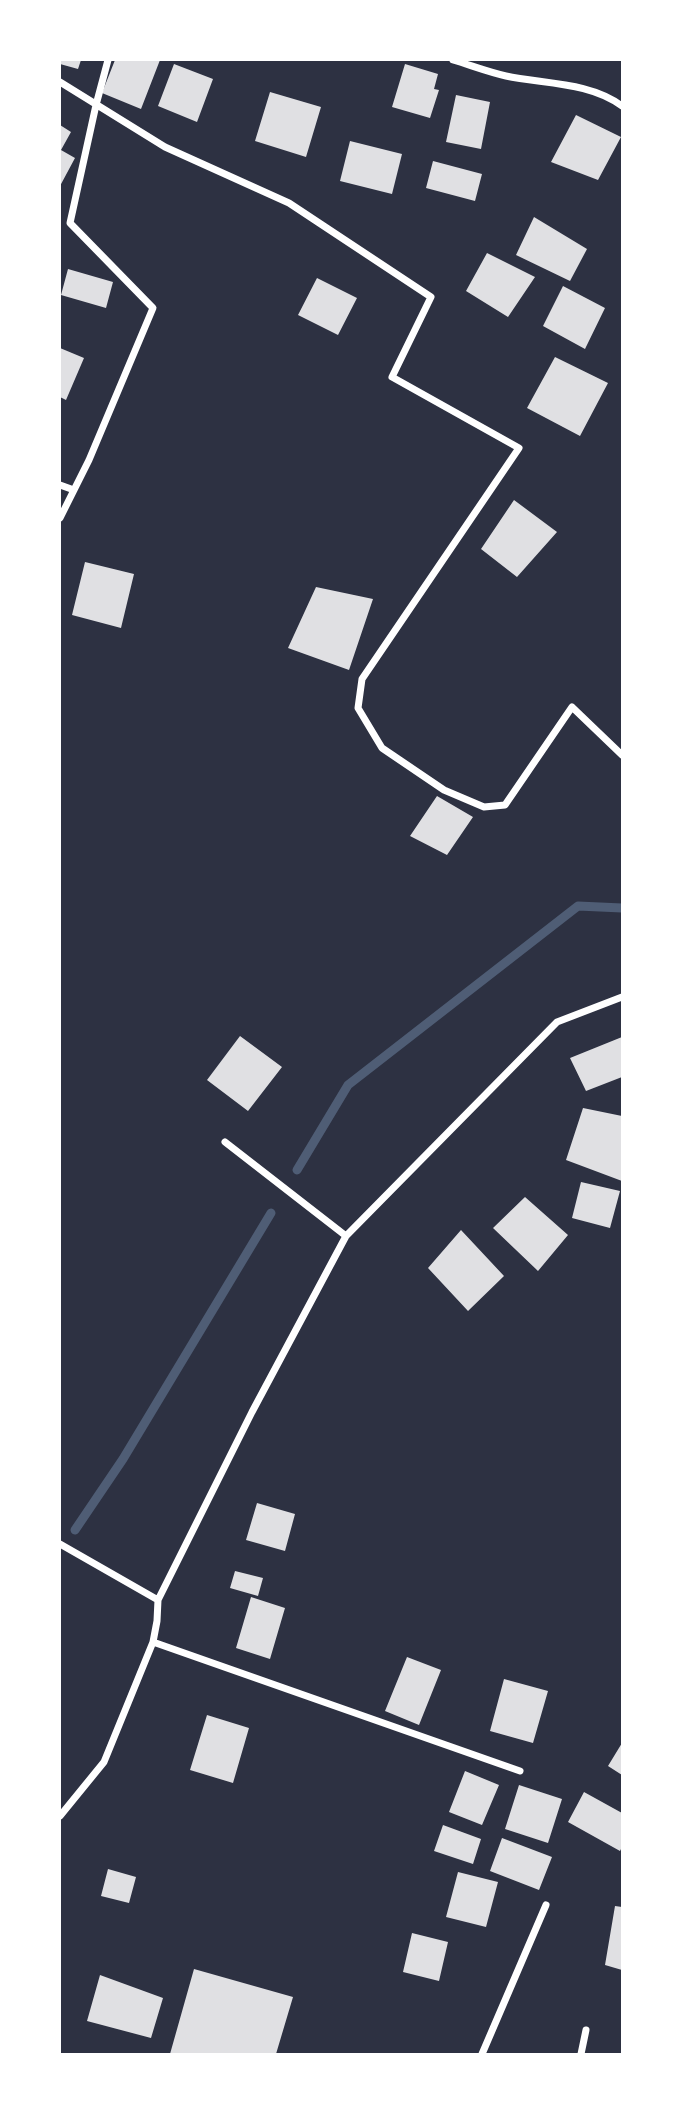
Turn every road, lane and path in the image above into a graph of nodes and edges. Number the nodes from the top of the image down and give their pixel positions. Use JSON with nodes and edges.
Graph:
{"nodes":[{"id":1,"x":108,"y":60,"type":"edge"},
{"id":2,"x":453,"y":60,"type":"edge"},
{"id":3,"x":60,"y":82,"type":"edge"},
{"id":4,"x":96,"y":105,"type":"junction"},
{"id":5,"x":622,"y":106,"type":"edge"},
{"id":6,"x":60,"y":485,"type":"edge"},
{"id":7,"x":74,"y":490,"type":"junction"},
{"id":8,"x":60,"y":518,"type":"edge"},
{"id":9,"x":622,"y":755,"type":"edge"},
{"id":10,"x":622,"y":998,"type":"edge"},
{"id":11,"x":225,"y":1142,"type":"dead end"},
{"id":12,"x":346,"y":1236,"type":"junction"},
{"id":13,"x":60,"y":1544,"type":"edge"},
{"id":14,"x":158,"y":1600,"type":"junction"},
{"id":15,"x":153,"y":1642,"type":"junction"},
{"id":16,"x":520,"y":1771,"type":"dead end"},
{"id":17,"x":60,"y":1816,"type":"edge"},
{"id":18,"x":546,"y":1905,"type":"dead end"},
{"id":19,"x":586,"y":2030,"type":"dead end"},
{"id":20,"x":482,"y":2054,"type":"edge"},
{"id":21,"x":581,"y":2054,"type":"edge"}],
"edges":[{"from":1,"to":4,"type":"street"},
{"from":2,"to":5,"type":"street"},
{"from":3,"to":4,"type":"street"},
{"from":4,"to":7,"type":"street"},
{"from":4,"to":9,"type":"street"},
{"from":6,"to":7,"type":"street"},
{"from":7,"to":8,"type":"street"},
{"from":10,"to":12,"type":"street"},
{"from":11,"to":12,"type":"street"},
{"from":12,"to":14,"type":"street"},
{"from":13,"to":14,"type":"street"},
{"from":14,"to":15,"type":"street"},
{"from":15,"to":16,"type":"street"},
{"from":15,"to":17,"type":"street"},
{"from":18,"to":20,"type":"street"},
{"from":19,"to":21,"type":"street"}]}
